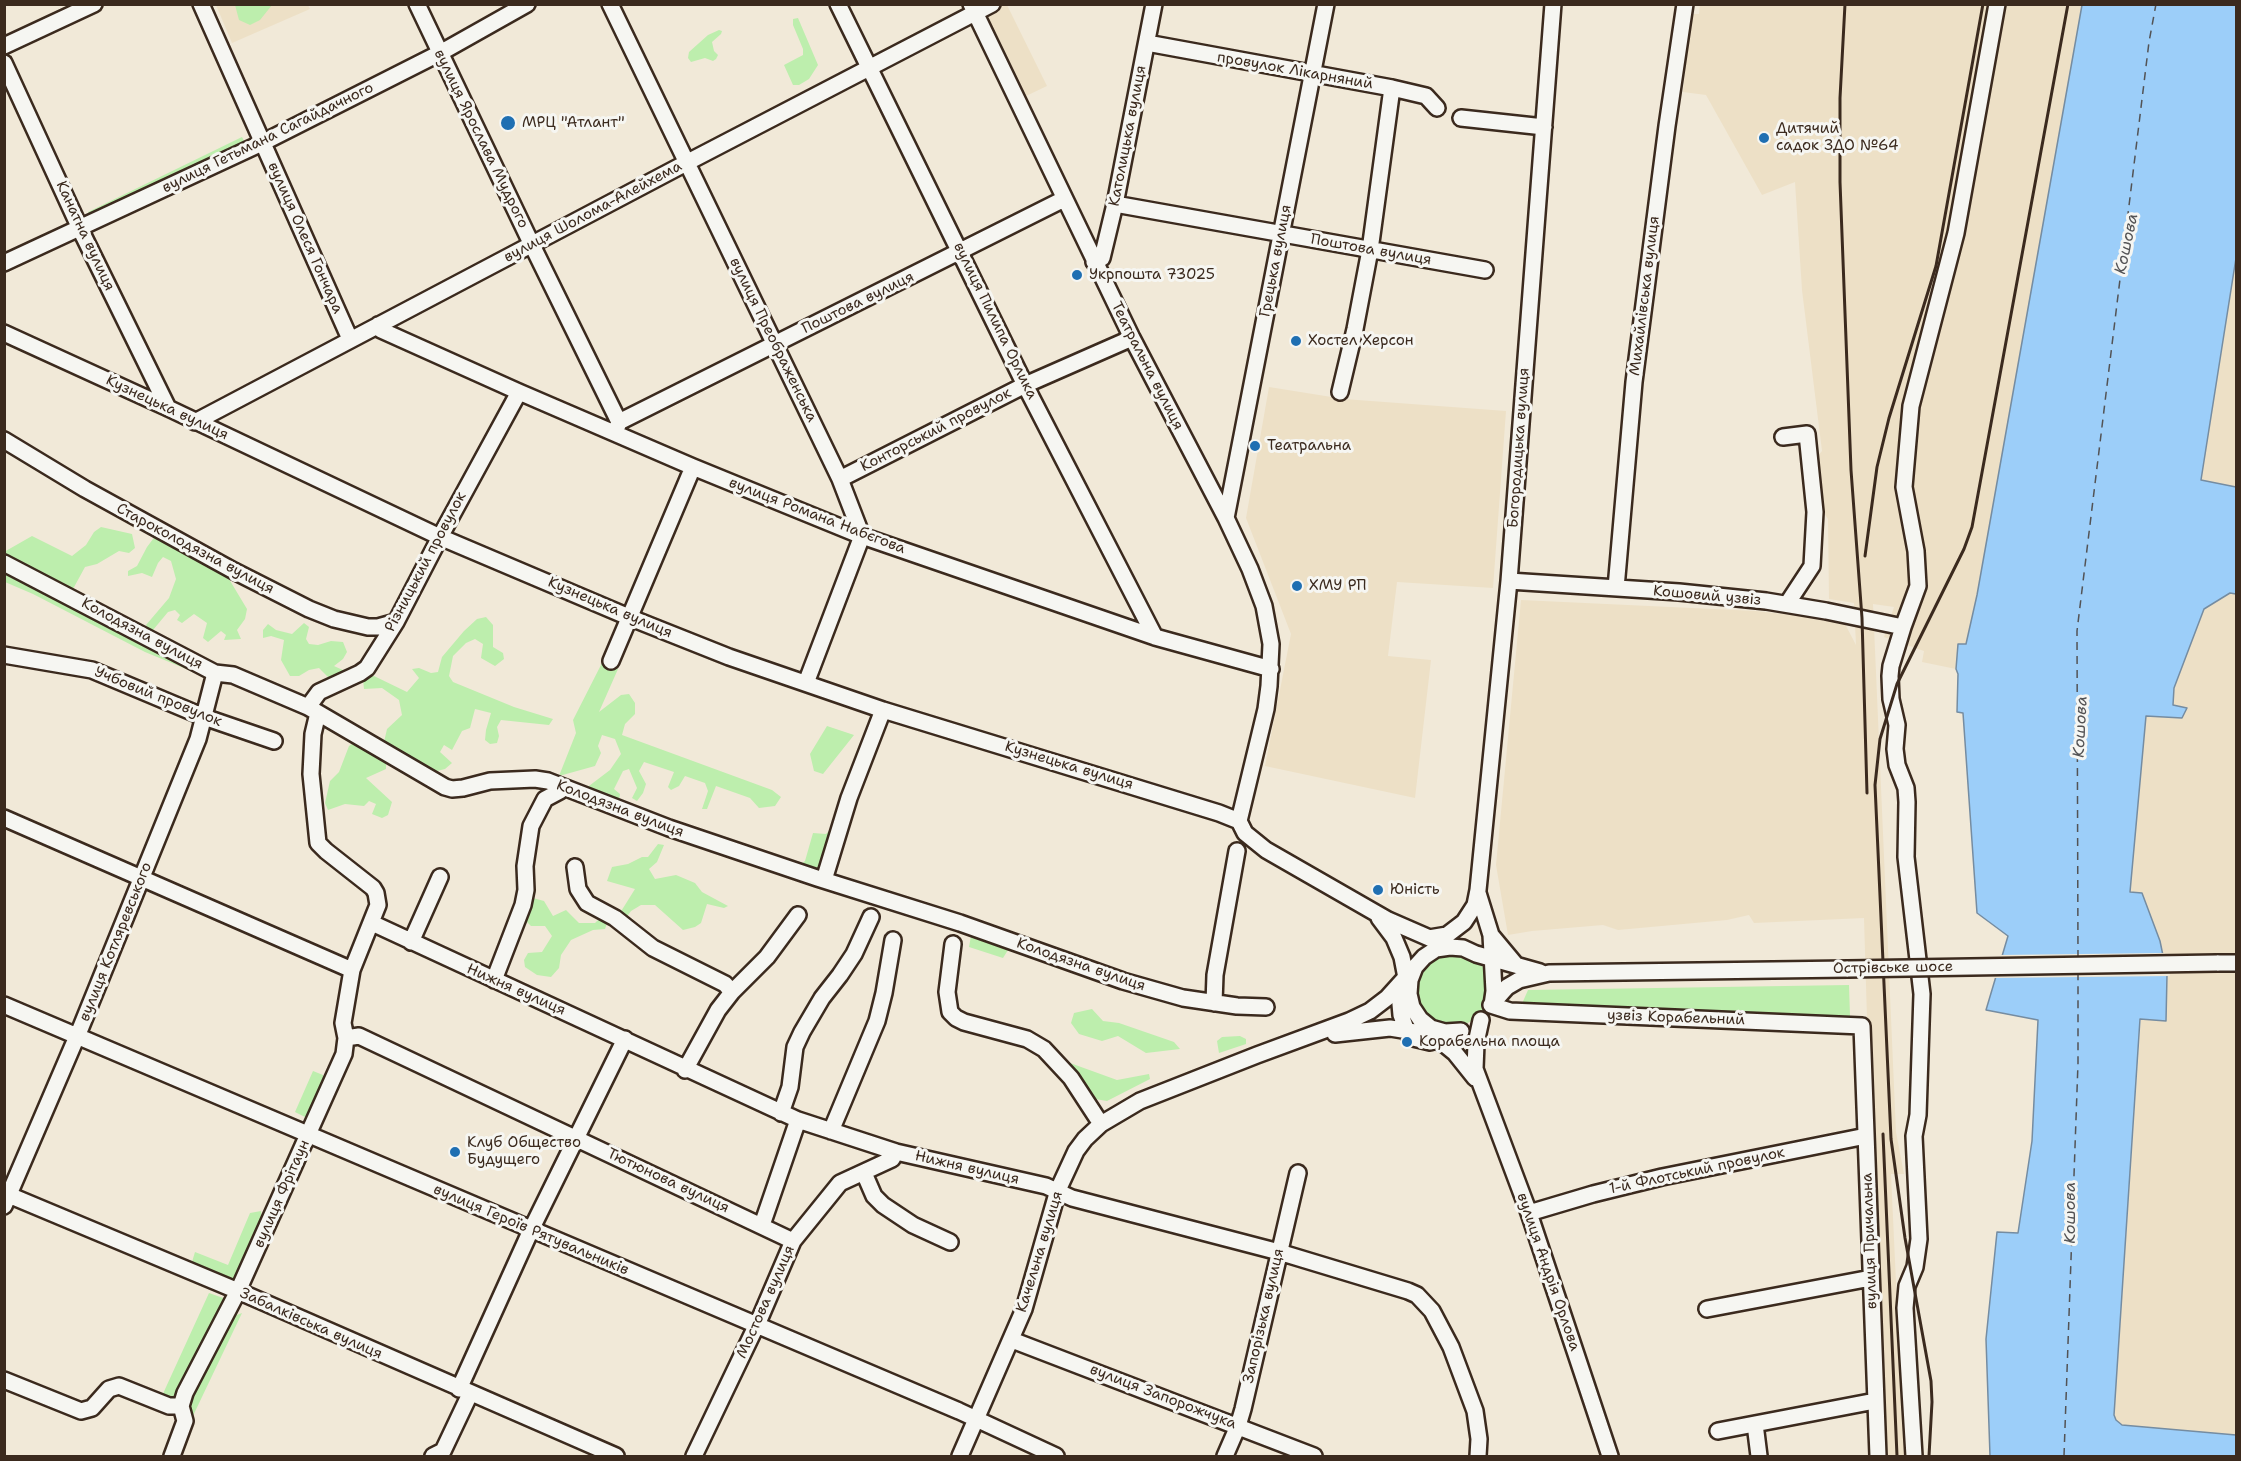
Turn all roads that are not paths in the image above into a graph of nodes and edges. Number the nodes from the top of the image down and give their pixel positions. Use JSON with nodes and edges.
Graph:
{"nodes":[{"id":1,"x":94,"y":4,"type":"edge"},
{"id":2,"x":201,"y":4,"type":"edge"},
{"id":3,"x":417,"y":4,"type":"edge"},
{"id":4,"x":527,"y":4,"type":"edge"},
{"id":5,"x":610,"y":4,"type":"edge"},
{"id":6,"x":838,"y":4,"type":"edge"},
{"id":7,"x":992,"y":4,"type":"edge"},
{"id":8,"x":1154,"y":4,"type":"edge"},
{"id":9,"x":1326,"y":4,"type":"edge"},
{"id":10,"x":1553,"y":4,"type":"edge"},
{"id":11,"x":1686,"y":4,"type":"edge"},
{"id":12,"x":1997,"y":4,"type":"edge"},
{"id":13,"x":973,"y":9,"type":"edge"},
{"id":14,"x":1147,"y":43,"type":"junction"},
{"id":15,"x":4,"y":46,"type":"edge"},
{"id":16,"x":440,"y":53,"type":"junction"},
{"id":17,"x":4,"y":63,"type":"edge"},
{"id":18,"x":868,"y":68,"type":"junction"},
{"id":19,"x":1312,"y":75,"type":"junction"},
{"id":20,"x":1392,"y":88,"type":"junction"},
{"id":21,"x":1437,"y":108,"type":"dead end"},
{"id":22,"x":1461,"y":118,"type":"dead end"},
{"id":23,"x":1544,"y":127,"type":"junction"},
{"id":24,"x":262,"y":143,"type":"junction"},
{"id":25,"x":688,"y":162,"type":"junction"},
{"id":26,"x":1064,"y":199,"type":"junction"},
{"id":27,"x":1114,"y":204,"type":"junction"},
{"id":28,"x":81,"y":229,"type":"junction"},
{"id":29,"x":1282,"y":235,"type":"junction"},
{"id":30,"x":532,"y":245,"type":"junction"},
{"id":31,"x":1370,"y":250,"type":"junction"},
{"id":32,"x":960,"y":252,"type":"junction"},
{"id":33,"x":1094,"y":262,"type":"junction"},
{"id":34,"x":4,"y":263,"type":"edge"},
{"id":35,"x":1485,"y":270,"type":"dead end"},
{"id":36,"x":378,"y":325,"type":"junction"},
{"id":37,"x":4,"y":333,"type":"edge"},
{"id":38,"x":1132,"y":338,"type":"junction"},
{"id":39,"x":350,"y":339,"type":"junction"},
{"id":40,"x":774,"y":344,"type":"junction"},
{"id":41,"x":1026,"y":385,"type":"junction"},
{"id":42,"x":519,"y":392,"type":"junction"},
{"id":43,"x":1340,"y":392,"type":"dead end"},
{"id":44,"x":168,"y":408,"type":"junction"},
{"id":45,"x":195,"y":422,"type":"junction"},
{"id":46,"x":617,"y":428,"type":"junction"},
{"id":47,"x":1783,"y":437,"type":"dead end"},
{"id":48,"x":4,"y":440,"type":"edge"},
{"id":49,"x":693,"y":467,"type":"junction"},
{"id":50,"x":840,"y":479,"type":"junction"},
{"id":51,"x":1226,"y":518,"type":"junction"},
{"id":52,"x":862,"y":536,"type":"junction"},
{"id":53,"x":440,"y":537,"type":"junction"},
{"id":54,"x":4,"y":563,"type":"edge"},
{"id":55,"x":1509,"y":581,"type":"junction"},
{"id":56,"x":1616,"y":588,"type":"junction"},
{"id":57,"x":1787,"y":604,"type":"junction"},
{"id":58,"x":631,"y":618,"type":"junction"},
{"id":59,"x":396,"y":622,"type":"junction"},
{"id":60,"x":1903,"y":627,"type":"junction"},
{"id":61,"x":1155,"y":637,"type":"junction"},
{"id":62,"x":4,"y":655,"type":"edge"},
{"id":63,"x":611,"y":661,"type":"dead end"},
{"id":64,"x":1271,"y":669,"type":"junction"},
{"id":65,"x":215,"y":673,"type":"junction"},
{"id":66,"x":806,"y":683,"type":"junction"},
{"id":67,"x":313,"y":710,"type":"junction"},
{"id":68,"x":883,"y":710,"type":"junction"},
{"id":69,"x":204,"y":717,"type":"junction"},
{"id":70,"x":274,"y":741,"type":"dead end"},
{"id":71,"x":562,"y":787,"type":"junction"},
{"id":72,"x":4,"y":818,"type":"edge"},
{"id":73,"x":1239,"y":821,"type":"junction"},
{"id":74,"x":1237,"y":851,"type":"dead end"},
{"id":75,"x":575,"y":867,"type":"dead end"},
{"id":76,"x":440,"y":877,"type":"dead end"},
{"id":77,"x":143,"y":878,"type":"junction"},
{"id":78,"x":824,"y":880,"type":"junction"},
{"id":79,"x":1478,"y":890,"type":"junction"},
{"id":80,"x":1375,"y":913,"type":"junction"},
{"id":81,"x":1471,"y":914,"type":"junction"},
{"id":82,"x":798,"y":915,"type":"dead end"},
{"id":83,"x":871,"y":917,"type":"dead end"},
{"id":84,"x":372,"y":924,"type":"junction"},
{"id":85,"x":1491,"y":935,"type":"junction"},
{"id":86,"x":1428,"y":938,"type":"junction"},
{"id":87,"x":893,"y":940,"type":"dead end"},
{"id":88,"x":411,"y":942,"type":"junction"},
{"id":89,"x":953,"y":944,"type":"dead end"},
{"id":90,"x":1450,"y":947,"type":"junction"},
{"id":91,"x":1476,"y":954,"type":"junction"},
{"id":92,"x":1402,"y":957,"type":"junction"},
{"id":93,"x":1491,"y":958,"type":"junction"},
{"id":94,"x":2236,"y":963,"type":"edge"},
{"id":95,"x":1516,"y":965,"type":"junction"},
{"id":96,"x":352,"y":970,"type":"junction"},
{"id":97,"x":1411,"y":972,"type":"junction"},
{"id":98,"x":1549,"y":974,"type":"junction"},
{"id":99,"x":1492,"y":977,"type":"junction"},
{"id":100,"x":494,"y":980,"type":"junction"},
{"id":101,"x":732,"y":992,"type":"junction"},
{"id":102,"x":1401,"y":993,"type":"junction"},
{"id":103,"x":1214,"y":1003,"type":"junction"},
{"id":104,"x":4,"y":1005,"type":"edge"},
{"id":105,"x":1491,"y":1005,"type":"junction"},
{"id":106,"x":1266,"y":1007,"type":"dead end"},
{"id":107,"x":1481,"y":1020,"type":"junction"},
{"id":108,"x":1862,"y":1026,"type":"joint"},
{"id":109,"x":1405,"y":1030,"type":"junction"},
{"id":110,"x":1435,"y":1032,"type":"junction"},
{"id":111,"x":78,"y":1036,"type":"junction"},
{"id":112,"x":346,"y":1038,"type":"junction"},
{"id":113,"x":624,"y":1039,"type":"junction"},
{"id":114,"x":1302,"y":1040,"type":"junction"},
{"id":115,"x":685,"y":1070,"type":"junction"},
{"id":116,"x":1481,"y":1089,"type":"junction"},
{"id":117,"x":782,"y":1113,"type":"junction"},
{"id":118,"x":798,"y":1120,"type":"junction"},
{"id":119,"x":1101,"y":1124,"type":"junction"},
{"id":120,"x":831,"y":1131,"type":"junction"},
{"id":121,"x":308,"y":1134,"type":"junction"},
{"id":122,"x":1866,"y":1136,"type":"junction"},
{"id":123,"x":576,"y":1138,"type":"junction"},
{"id":124,"x":896,"y":1152,"type":"junction"},
{"id":125,"x":864,"y":1173,"type":"junction"},
{"id":126,"x":1298,"y":1173,"type":"dead end"},
{"id":127,"x":1058,"y":1190,"type":"junction"},
{"id":128,"x":6,"y":1198,"type":"edge"},
{"id":129,"x":1529,"y":1213,"type":"junction"},
{"id":130,"x":762,"y":1225,"type":"junction"},
{"id":131,"x":531,"y":1230,"type":"junction"},
{"id":132,"x":793,"y":1241,"type":"junction"},
{"id":133,"x":950,"y":1242,"type":"dead end"},
{"id":134,"x":1279,"y":1252,"type":"junction"},
{"id":135,"x":1871,"y":1278,"type":"junction"},
{"id":136,"x":238,"y":1292,"type":"junction"},
{"id":137,"x":1707,"y":1310,"type":"dead end"},
{"id":138,"x":756,"y":1326,"type":"junction"},
{"id":139,"x":1012,"y":1340,"type":"junction"},
{"id":140,"x":4,"y":1380,"type":"edge"},
{"id":141,"x":465,"y":1392,"type":"junction"},
{"id":142,"x":1875,"y":1401,"type":"junction"},
{"id":143,"x":182,"y":1406,"type":"junction"},
{"id":144,"x":977,"y":1419,"type":"junction"},
{"id":145,"x":1755,"y":1425,"type":"junction"},
{"id":146,"x":1238,"y":1426,"type":"junction"},
{"id":147,"x":1718,"y":1431,"type":"dead end"},
{"id":148,"x":579,"y":1450,"type":"edge"},
{"id":149,"x":438,"y":1454,"type":"edge"},
{"id":150,"x":177,"y":1455,"type":"edge"},
{"id":151,"x":616,"y":1456,"type":"edge"},
{"id":152,"x":694,"y":1456,"type":"edge"},
{"id":153,"x":960,"y":1456,"type":"edge"},
{"id":154,"x":1056,"y":1456,"type":"edge"},
{"id":155,"x":1225,"y":1456,"type":"edge"},
{"id":156,"x":1314,"y":1456,"type":"edge"},
{"id":157,"x":1478,"y":1456,"type":"edge"},
{"id":158,"x":1610,"y":1456,"type":"edge"},
{"id":159,"x":1759,"y":1456,"type":"edge"},
{"id":160,"x":1878,"y":1456,"type":"edge"},
{"id":161,"x":1914,"y":1456,"type":"edge"}],
"edges":[{"from":1,"to":15,"type":"street"},
{"from":2,"to":24,"type":"street","name":"вулиця Олеся Гончара"},
{"from":3,"to":16,"type":"street","name":"вулиця Ярослава Мудрого"},
{"from":4,"to":16,"type":"street","name":"вулиця Гетьмана Сагайдачного"},
{"from":5,"to":25,"type":"street","name":"вулиця Преображенська"},
{"from":6,"to":18,"type":"street","name":"вулиця Пилипа Орлика"},
{"from":7,"to":13,"type":"street","name":"вулиця Шолома-Алейхема"},
{"from":8,"to":14,"type":"street","name":"Католицька вулиця"},
{"from":9,"to":19,"type":"street","name":"Грецька вулиця"},
{"from":10,"to":23,"type":"street","name":"Богородицька вулиця"},
{"from":11,"to":56,"type":"street","name":"Михайлівська вулиця"},
{"from":12,"to":60,"type":"street"},
{"from":13,"to":18,"type":"street","name":"вулиця Шолома-Алейхема"},
{"from":13,"to":26,"type":"street","name":"Театральна вулиця"},
{"from":14,"to":19,"type":"street","name":"провулок Лікарняний"},
{"from":14,"to":27,"type":"street","name":"Католицька вулиця"},
{"from":16,"to":24,"type":"street","name":"вулиця Гетьмана Сагайдачного"},
{"from":16,"to":30,"type":"street","name":"вулиця Ярослава Мудрого"},
{"from":17,"to":28,"type":"street","name":"Канатна вулиця"},
{"from":18,"to":25,"type":"street","name":"вулиця Шолома-Алейхема"},
{"from":18,"to":32,"type":"street","name":"вулиця Пилипа Орлика"},
{"from":19,"to":20,"type":"street","name":"провулок Лікарняний"},
{"from":19,"to":29,"type":"street","name":"Грецька вулиця"},
{"from":20,"to":21,"type":"street","name":"провулок Лікарняний"},
{"from":20,"to":31,"type":"street"},
{"from":22,"to":23,"type":"street"},
{"from":23,"to":55,"type":"street","name":"Богородицька вулиця"},
{"from":24,"to":28,"type":"street","name":"вулиця Гетьмана Сагайдачного"},
{"from":24,"to":39,"type":"street","name":"вулиця Олеся Гончара"},
{"from":25,"to":30,"type":"street","name":"вулиця Шолома-Алейхема"},
{"from":25,"to":40,"type":"street","name":"вулиця Преображенська"},
{"from":26,"to":32,"type":"street","name":"Поштова вулиця"},
{"from":26,"to":33,"type":"street","name":"Театральна вулиця"},
{"from":27,"to":29,"type":"street","name":"Поштова вулиця"},
{"from":27,"to":33,"type":"street","name":"Католицька вулиця"},
{"from":28,"to":34,"type":"street","name":"вулиця Гетьмана Сагайдачного"},
{"from":28,"to":44,"type":"street","name":"Канатна вулиця"},
{"from":29,"to":31,"type":"street","name":"Поштова вулиця"},
{"from":29,"to":51,"type":"street","name":"Грецька вулиця"},
{"from":30,"to":36,"type":"street","name":"вулиця Шолома-Алейхема"},
{"from":30,"to":46,"type":"street","name":"вулиця Ярослава Мудрого"},
{"from":31,"to":35,"type":"street","name":"Поштова вулиця"},
{"from":31,"to":43,"type":"street"},
{"from":32,"to":40,"type":"street","name":"Поштова вулиця"},
{"from":32,"to":41,"type":"street","name":"вулиця Пилипа Орлика"},
{"from":33,"to":38,"type":"street","name":"Театральна вулиця"},
{"from":36,"to":39,"type":"street","name":"вулиця Шолома-Алейхема"},
{"from":36,"to":42,"type":"street","name":"вулиця Романа Набєгова"},
{"from":37,"to":44,"type":"street","name":"Кузнецька вулиця"},
{"from":38,"to":41,"type":"street","name":"Конторський провулок"},
{"from":38,"to":51,"type":"street","name":"Театральна вулиця"},
{"from":39,"to":45,"type":"street","name":"вулиця Шолома-Алейхема"},
{"from":40,"to":46,"type":"street","name":"Поштова вулиця"},
{"from":40,"to":50,"type":"street","name":"вулиця Преображенська"},
{"from":41,"to":50,"type":"street","name":"Конторський провулок"},
{"from":41,"to":61,"type":"street","name":"вулиця Пилипа Орлика"},
{"from":42,"to":46,"type":"street","name":"вулиця Романа Набєгова"},
{"from":42,"to":53,"type":"street","name":"Різницький провулок"},
{"from":44,"to":45,"type":"street","name":"Кузнецька вулиця"},
{"from":45,"to":53,"type":"street","name":"Кузнецька вулиця"},
{"from":46,"to":49,"type":"street","name":"вулиця Романа Набєгова"},
{"from":47,"to":57,"type":"street"},
{"from":48,"to":59,"type":"street","name":"Староколодязна вулиця"},
{"from":49,"to":52,"type":"street","name":"вулиця Романа Набєгова"},
{"from":49,"to":58,"type":"street"},
{"from":50,"to":52,"type":"street","name":"вулиця Преображенська"},
{"from":51,"to":64,"type":"street","name":"Театральна вулиця"},
{"from":52,"to":61,"type":"street","name":"вулиця Романа Набєгова"},
{"from":52,"to":66,"type":"street"},
{"from":53,"to":58,"type":"street","name":"Кузнецька вулиця"},
{"from":53,"to":59,"type":"street","name":"Різницький провулок"},
{"from":54,"to":65,"type":"street","name":"Колодязна вулиця"},
{"from":55,"to":56,"type":"street","name":"Кошовий узвіз"},
{"from":55,"to":79,"type":"street","name":"Богородицька вулиця"},
{"from":56,"to":57,"type":"street","name":"Кошовий узвіз"},
{"from":57,"to":60,"type":"street","name":"Кошовий узвіз"},
{"from":58,"to":63,"type":"street"},
{"from":58,"to":66,"type":"street","name":"Кузнецька вулиця"},
{"from":59,"to":67,"type":"street","name":"Різницький провулок"},
{"from":60,"to":161,"type":"street"},
{"from":61,"to":64,"type":"street","name":"вулиця Романа Набєгова"},
{"from":62,"to":69,"type":"street","name":"Учбовий провулок"},
{"from":64,"to":73,"type":"street","name":"Театральна вулиця"},
{"from":65,"to":67,"type":"street","name":"Колодязна вулиця"},
{"from":65,"to":69,"type":"street","name":"вулиця Котляревського"},
{"from":66,"to":68,"type":"street","name":"Кузнецька вулиця"},
{"from":67,"to":71,"type":"street","name":"Колодязна вулиця"},
{"from":67,"to":84,"type":"street"},
{"from":68,"to":73,"type":"street","name":"Кузнецька вулиця"},
{"from":68,"to":78,"type":"street"},
{"from":69,"to":70,"type":"street","name":"Учбовий провулок"},
{"from":69,"to":77,"type":"street","name":"вулиця Котляревського"},
{"from":71,"to":78,"type":"street","name":"Колодязна вулиця"},
{"from":71,"to":100,"type":"street"},
{"from":72,"to":77,"type":"street"},
{"from":73,"to":80,"type":"street"},
{"from":74,"to":103,"type":"street"},
{"from":75,"to":101,"type":"street"},
{"from":76,"to":88,"type":"street"},
{"from":77,"to":96,"type":"street"},
{"from":77,"to":111,"type":"street","name":"вулиця Котляревського"},
{"from":78,"to":103,"type":"street","name":"Колодязна вулиця"},
{"from":79,"to":81,"type":"street","name":"Богородицька вулиця"},
{"from":79,"to":85,"type":"street","name":"Богородицька вулиця"},
{"from":80,"to":86,"type":"street"},
{"from":80,"to":92,"type":"street"},
{"from":81,"to":86,"type":"street"},
{"from":81,"to":90,"type":"street","name":"Богородицька вулиця"},
{"from":82,"to":101,"type":"street"},
{"from":83,"to":117,"type":"street"},
{"from":84,"to":88,"type":"street","name":"Нижня вулиця"},
{"from":84,"to":96,"type":"street","name":"вулиця Фрітаун"},
{"from":85,"to":93,"type":"street","name":"Богородицька вулиця"},
{"from":85,"to":95,"type":"street","name":"Богородицька вулиця"},
{"from":86,"to":90,"type":"street"},
{"from":87,"to":120,"type":"street"},
{"from":88,"to":100,"type":"street","name":"Нижня вулиця"},
{"from":89,"to":119,"type":"street"},
{"from":90,"to":91,"type":"street","name":"Острівське шосе"},
{"from":90,"to":97,"type":"street","name":"Качельна вулиця"},
{"from":91,"to":93,"type":"street","name":"Острівське шосе"},
{"from":91,"to":99,"type":"street"},
{"from":92,"to":97,"type":"street"},
{"from":92,"to":102,"type":"street"},
{"from":93,"to":95,"type":"street","name":"Острівське шосе"},
{"from":93,"to":99,"type":"street","name":"Богородицька вулиця"},
{"from":94,"to":98,"type":"street","name":"Острівське шосе","bridge":true},
{"from":95,"to":98,"type":"street","name":"Острівське шосе"},
{"from":96,"to":112,"type":"street","name":"вулиця Фрітаун"},
{"from":97,"to":102,"type":"street","name":"Качельна вулиця"},
{"from":97,"to":109,"type":"street"},
{"from":98,"to":105,"type":"street","name":"Острівське шосе"},
{"from":99,"to":105,"type":"street","name":"Богородицька вулиця"},
{"from":100,"to":113,"type":"street","name":"Нижня вулиця"},
{"from":101,"to":115,"type":"street"},
{"from":102,"to":110,"type":"street"},
{"from":102,"to":114,"type":"street","name":"Качельна вулиця"},
{"from":103,"to":106,"type":"street","name":"Колодязна вулиця"},
{"from":104,"to":111,"type":"street","name":"вулиця Героїв Рятувальників"},
{"from":105,"to":107,"type":"street","name":"Острівське шосе"},
{"from":105,"to":108,"type":"street","name":"узвіз Корабельний"},
{"from":107,"to":110,"type":"street"},
{"from":107,"to":116,"type":"street","name":"вулиця Андрія Орлова"},
{"from":108,"to":122,"type":"street","name":"вулиця Причальна"},
{"from":109,"to":110,"type":"street","name":"Качельна вулиця"},
{"from":109,"to":114,"type":"street","name":"Качельна вулиця"},
{"from":110,"to":116,"type":"street","name":"вулиця Андрія Орлова"},
{"from":111,"to":121,"type":"street","name":"вулиця Героїв Рятувальників"},
{"from":111,"to":128,"type":"street","name":"вулиця Котляревського"},
{"from":112,"to":121,"type":"street","name":"вулиця Фрітаун"},
{"from":112,"to":123,"type":"street","name":"Тютюнова вулиця"},
{"from":113,"to":115,"type":"street","name":"Нижня вулиця"},
{"from":113,"to":123,"type":"street"},
{"from":114,"to":119,"type":"street","name":"Качельна вулиця"},
{"from":115,"to":117,"type":"street","name":"Нижня вулиця"},
{"from":116,"to":129,"type":"street","name":"вулиця Андрія Орлова"},
{"from":117,"to":118,"type":"street","name":"Нижня вулиця"},
{"from":118,"to":120,"type":"street","name":"Нижня вулиця"},
{"from":118,"to":130,"type":"street"},
{"from":119,"to":127,"type":"street","name":"Качельна вулиця"},
{"from":120,"to":124,"type":"street","name":"Нижня вулиця"},
{"from":121,"to":131,"type":"street","name":"вулиця Героїв Рятувальників"},
{"from":121,"to":136,"type":"street","name":"вулиця Фрітаун"},
{"from":122,"to":129,"type":"street","name":"1-й Флотський провулок"},
{"from":122,"to":135,"type":"street","name":"вулиця Причальна"},
{"from":123,"to":130,"type":"street","name":"Тютюнова вулиця"},
{"from":123,"to":131,"type":"street"},
{"from":124,"to":125,"type":"street","name":"Мостова вулиця"},
{"from":124,"to":127,"type":"street","name":"Нижня вулиця"},
{"from":125,"to":132,"type":"street","name":"Мостова вулиця"},
{"from":125,"to":133,"type":"street"},
{"from":126,"to":134,"type":"street","name":"Запорізька вулиця"},
{"from":127,"to":134,"type":"street","name":"Нижня вулиця"},
{"from":127,"to":139,"type":"street","name":"Качельна вулиця"},
{"from":128,"to":136,"type":"street","name":"Забалківська вулиця"},
{"from":129,"to":158,"type":"street","name":"вулиця Андрія Орлова"},
{"from":130,"to":132,"type":"street","name":"Тютюнова вулиця"},
{"from":131,"to":138,"type":"street","name":"вулиця Героїв Рятувальників"},
{"from":131,"to":141,"type":"street"},
{"from":132,"to":138,"type":"street","name":"Мостова вулиця"},
{"from":134,"to":146,"type":"street","name":"Запорізька вулиця"},
{"from":134,"to":157,"type":"street","name":"Нижня вулиця"},
{"from":135,"to":137,"type":"street"},
{"from":135,"to":142,"type":"street","name":"вулиця Причальна"},
{"from":136,"to":141,"type":"street","name":"Забалківська вулиця"},
{"from":136,"to":143,"type":"street","name":"вулиця Фрітаун"},
{"from":138,"to":144,"type":"street","name":"вулиця Героїв Рятувальників"},
{"from":138,"to":152,"type":"street","name":"Мостова вулиця"},
{"from":139,"to":144,"type":"street","name":"Качельна вулиця"},
{"from":139,"to":146,"type":"street","name":"вулиця Запорожчука"},
{"from":140,"to":143,"type":"street"},
{"from":141,"to":148,"type":"street","name":"Забалківська вулиця"},
{"from":141,"to":149,"type":"street"},
{"from":142,"to":145,"type":"street"},
{"from":142,"to":160,"type":"street","name":"вулиця Причальна"},
{"from":143,"to":150,"type":"street","name":"вулиця Фрітаун"},
{"from":144,"to":153,"type":"street","name":"Качельна вулиця"},
{"from":144,"to":154,"type":"street","name":"вулиця Героїв Рятувальників"},
{"from":145,"to":147,"type":"street"},
{"from":145,"to":159,"type":"street"},
{"from":146,"to":155,"type":"street","name":"Запорізька вулиця"},
{"from":146,"to":156,"type":"street","name":"вулиця Запорожчука"},
{"from":148,"to":151,"type":"street","name":"Забалківська вулиця"}]}
